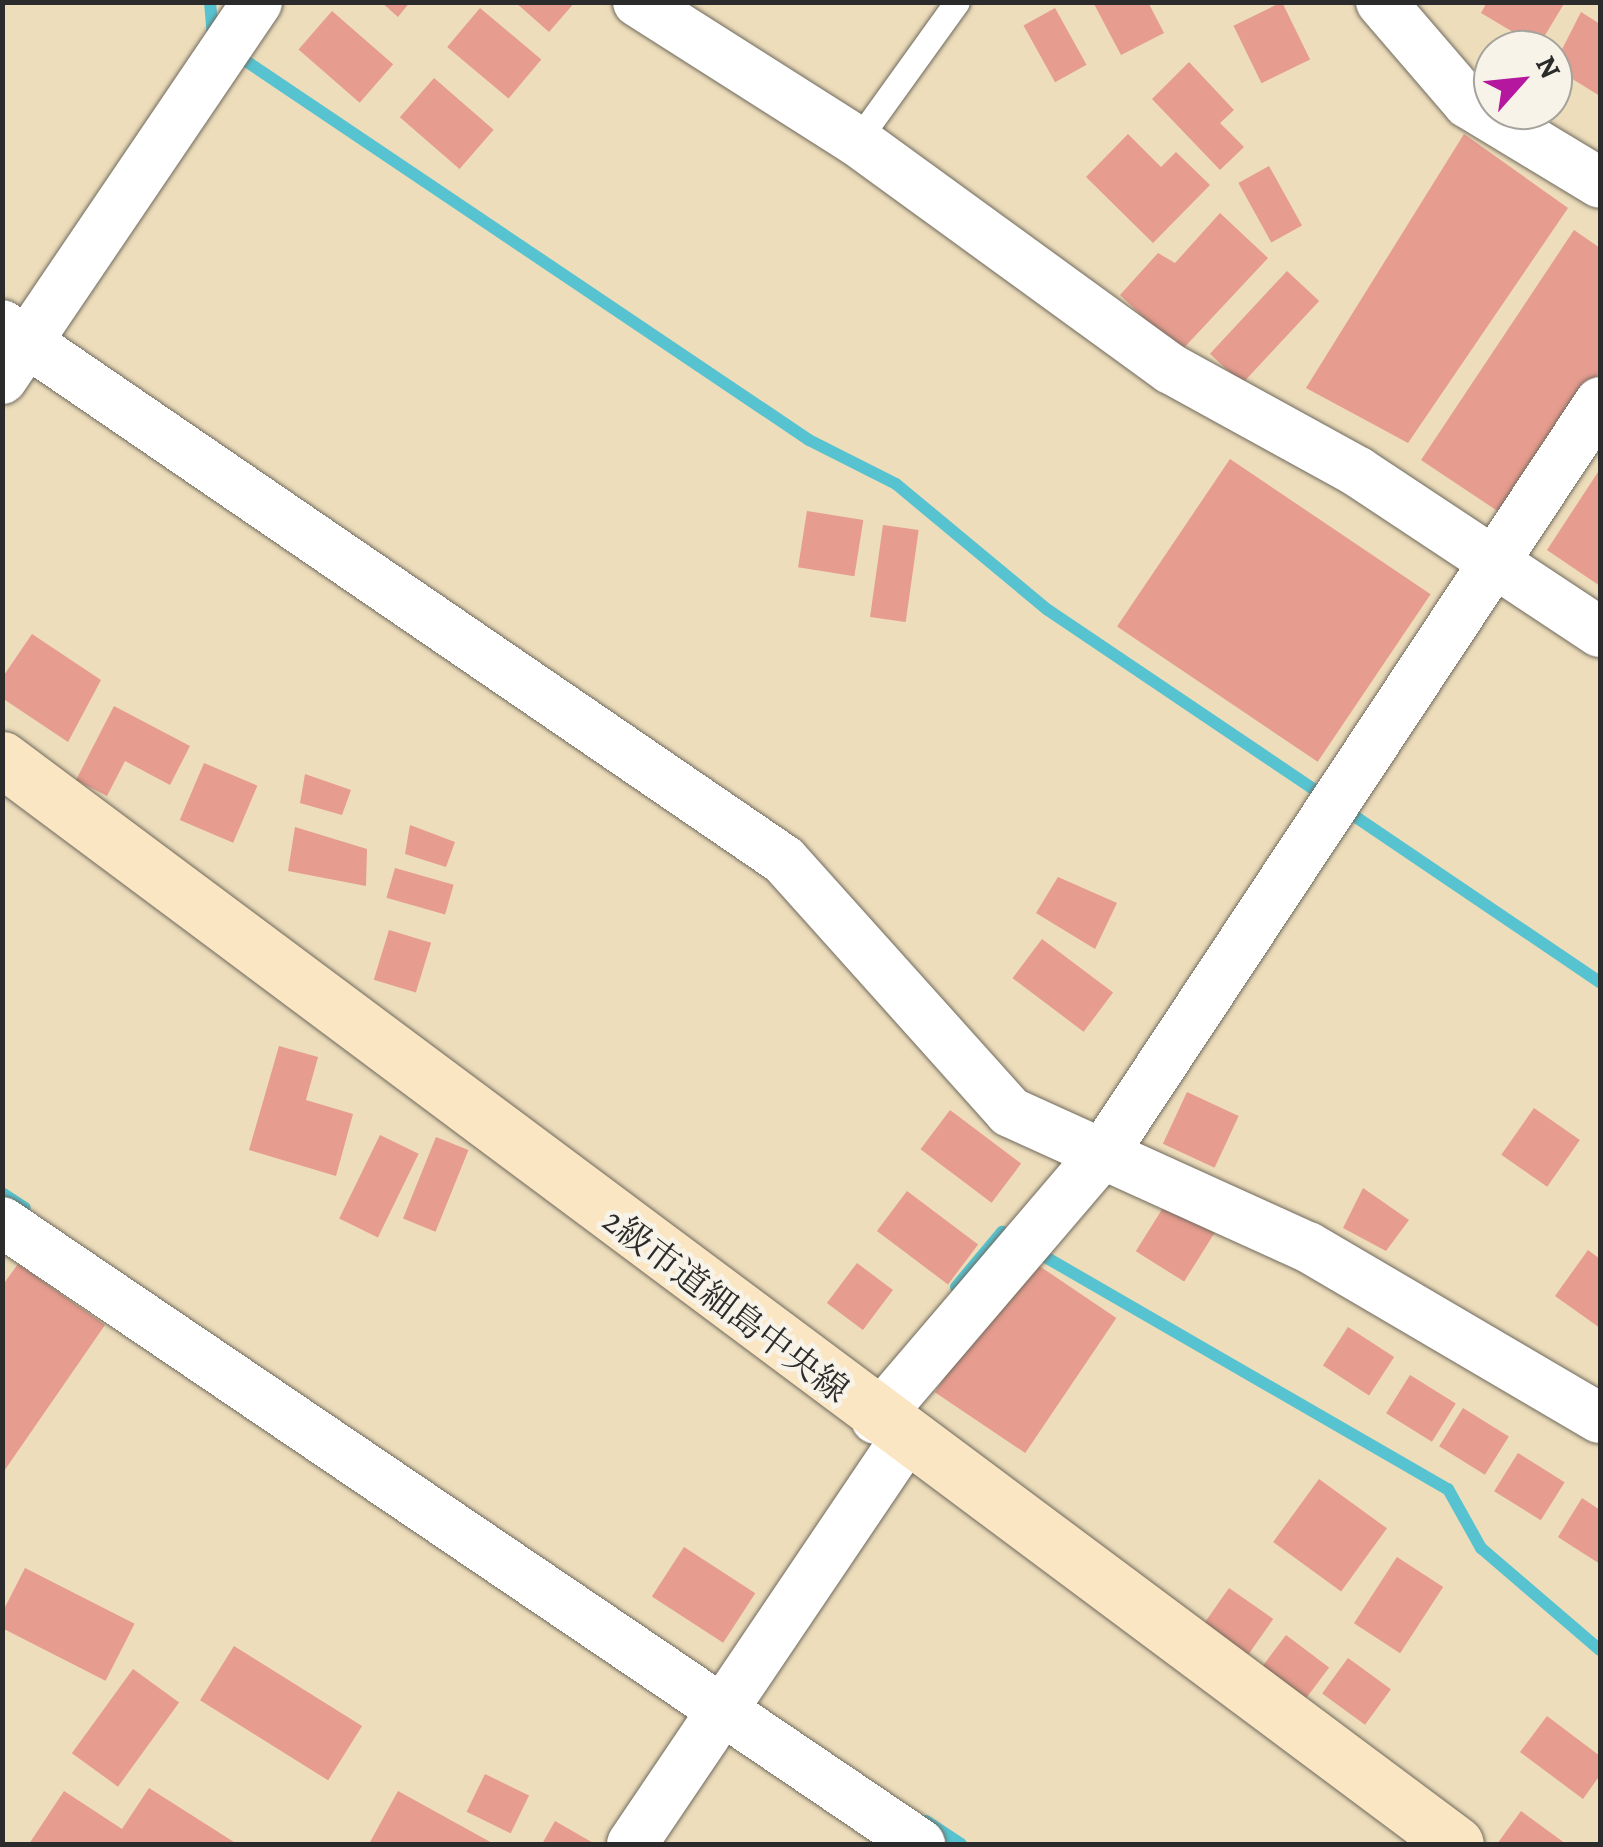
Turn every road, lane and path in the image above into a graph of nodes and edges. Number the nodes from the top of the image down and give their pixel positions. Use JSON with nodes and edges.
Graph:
{"nodes":[{"id":1,"x":257,"y":2,"type":"edge"},
{"id":2,"x":638,"y":2,"type":"edge"},
{"id":3,"x":956,"y":2,"type":"edge"},
{"id":4,"x":1381,"y":2,"type":"edge"},
{"id":5,"x":857,"y":141,"type":"junction"},
{"id":6,"x":1600,"y":183,"type":"edge"},
{"id":7,"x":11,"y":348,"type":"edge"},
{"id":8,"x":1600,"y":402,"type":"edge"},
{"id":9,"x":1492,"y":558,"type":"junction"},
{"id":10,"x":1600,"y":632,"type":"edge"},
{"id":11,"x":2,"y":758,"type":"edge"},
{"id":12,"x":1104,"y":1152,"type":"junction"},
{"id":13,"x":2,"y":1222,"type":"edge"},
{"id":14,"x":1600,"y":1418,"type":"edge"},
{"id":15,"x":891,"y":1428,"type":"junction"},
{"id":16,"x":722,"y":1711,"type":"junction"},
{"id":17,"x":632,"y":1844,"type":"edge"},
{"id":18,"x":920,"y":1844,"type":"edge"},
{"id":19,"x":1456,"y":1844,"type":"edge"}],
"edges":[{"from":1,"to":7,"type":"street"},
{"from":2,"to":5,"type":"street"},
{"from":3,"to":5,"type":"lane"},
{"from":4,"to":6,"type":"street"},
{"from":5,"to":9,"type":"street"},
{"from":7,"to":12,"type":"street"},
{"from":8,"to":9,"type":"street"},
{"from":9,"to":10,"type":"street"},
{"from":9,"to":12,"type":"street"},
{"from":11,"to":15,"type":"street","name":"2級市道細島中央線"},
{"from":12,"to":14,"type":"street"},
{"from":12,"to":15,"type":"street"},
{"from":13,"to":16,"type":"street"},
{"from":15,"to":16,"type":"street"},
{"from":15,"to":19,"type":"street","name":"2級市道細島中央線"},
{"from":16,"to":17,"type":"street"},
{"from":16,"to":18,"type":"street"}]}
